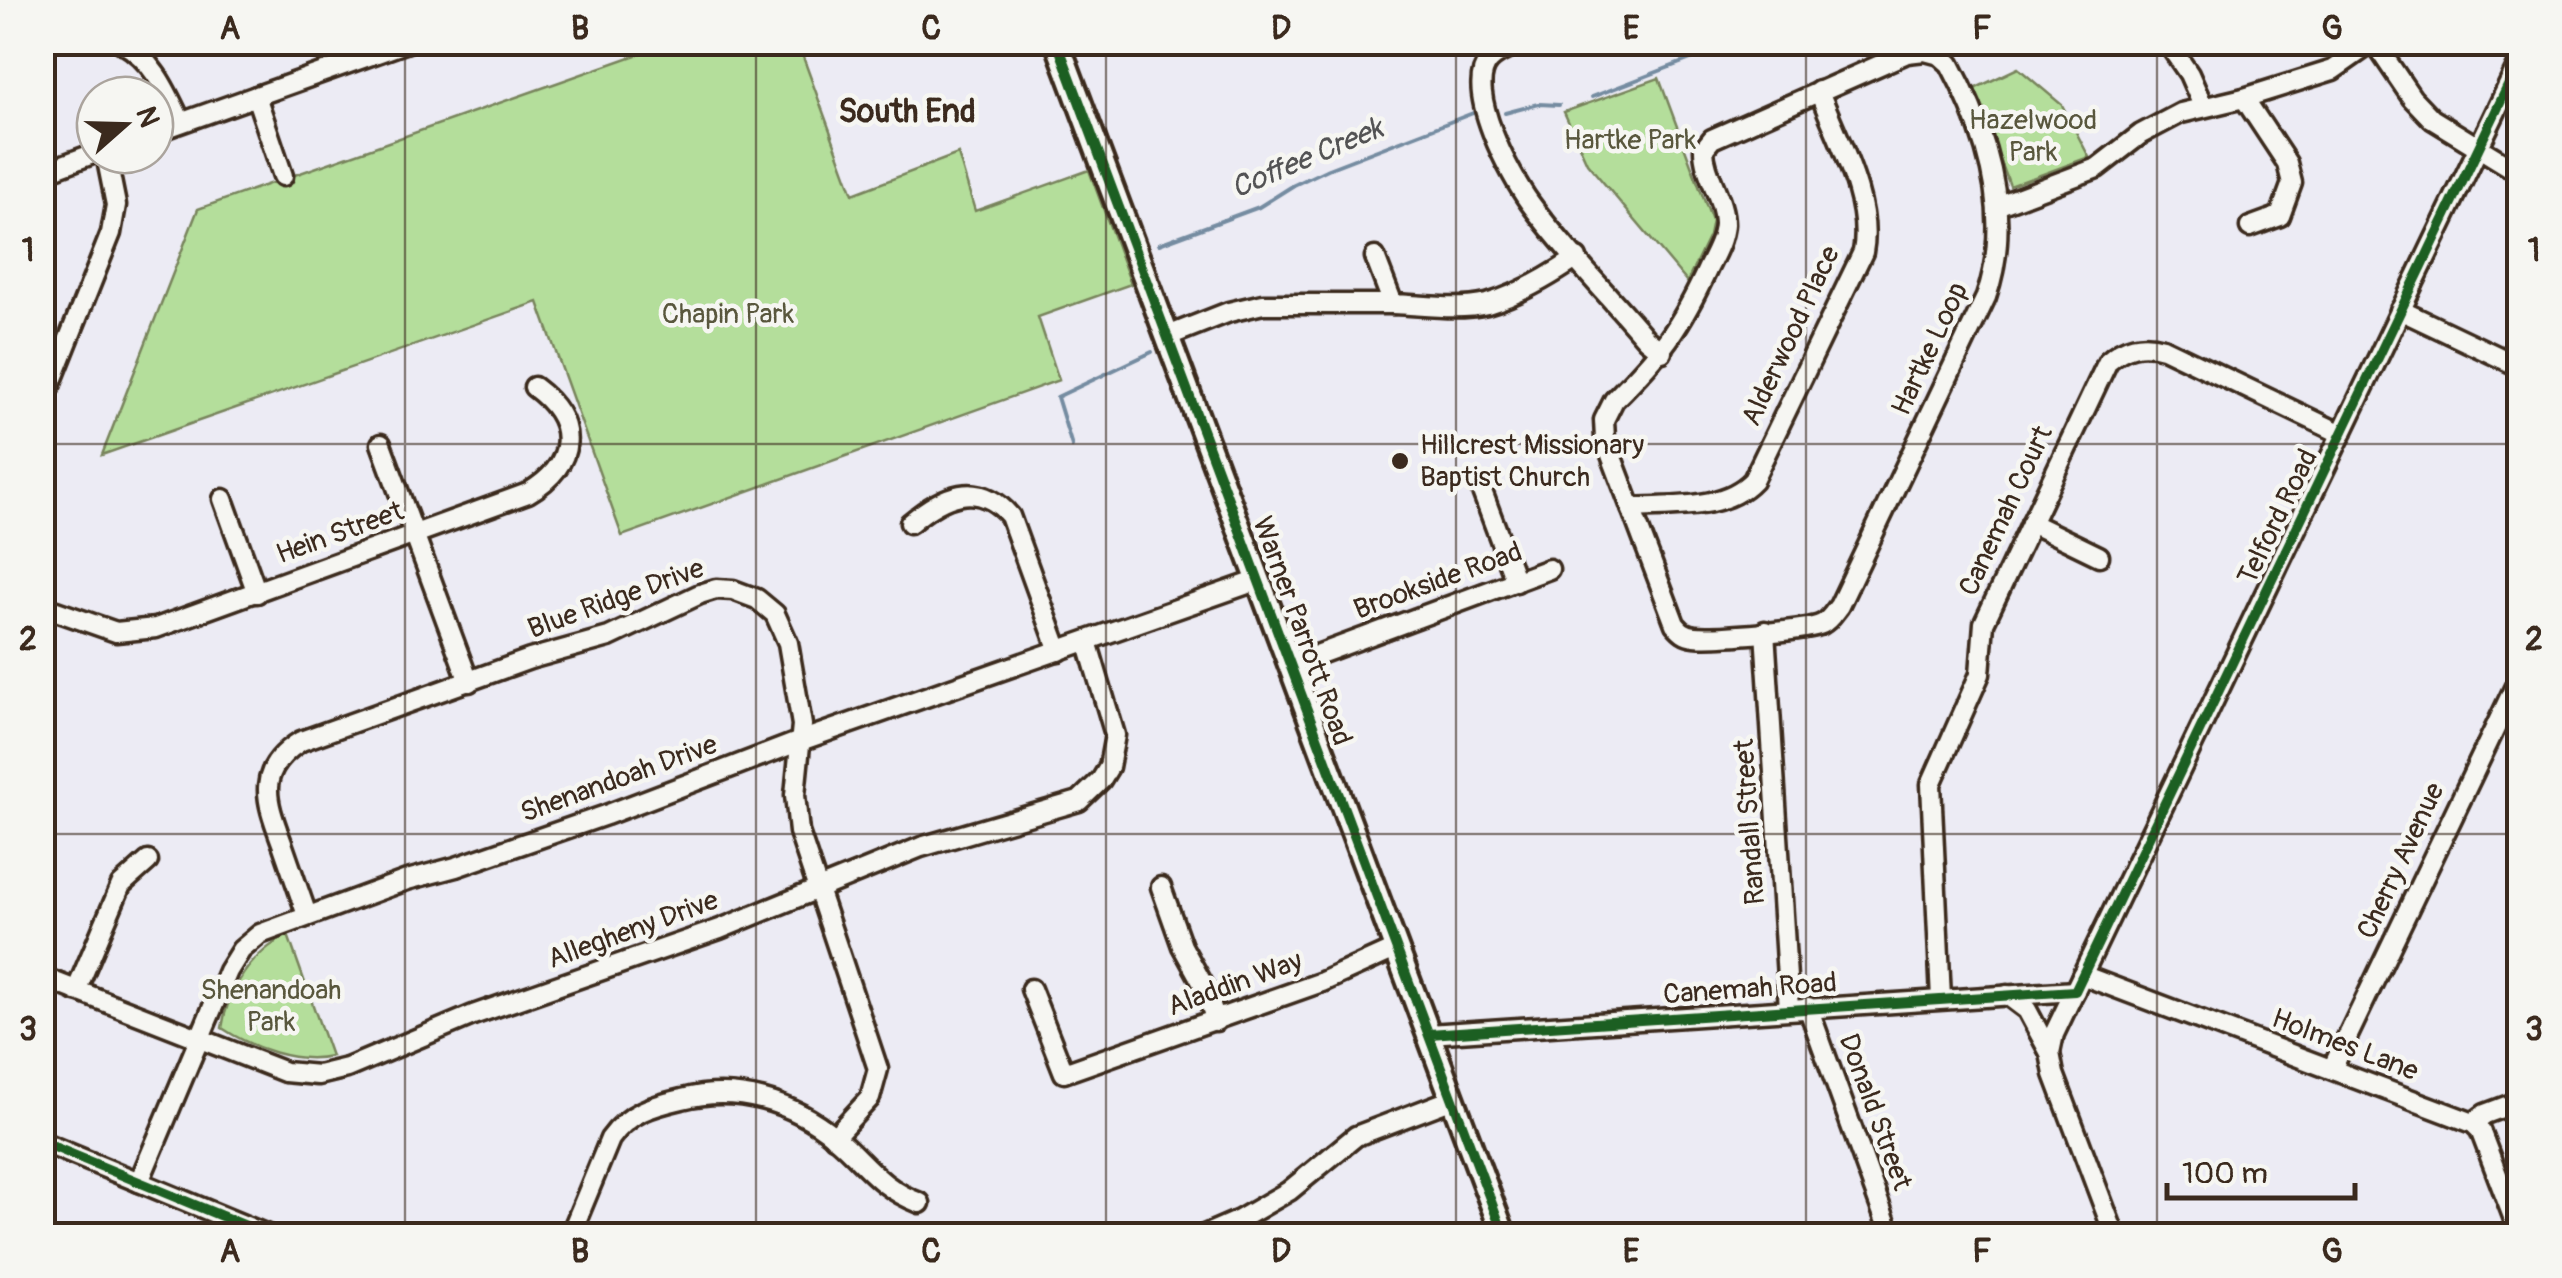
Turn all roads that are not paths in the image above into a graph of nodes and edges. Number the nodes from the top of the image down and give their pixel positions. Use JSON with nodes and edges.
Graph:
{"nodes":[{"id":1,"x":121,"y":42,"type":"edge"},
{"id":2,"x":408,"y":42,"type":"edge"},
{"id":3,"x":1057,"y":42,"type":"edge"},
{"id":4,"x":1523,"y":42,"type":"edge"},
{"id":5,"x":2167,"y":42,"type":"edge"},
{"id":6,"x":2373,"y":42,"type":"edge"},
{"id":7,"x":2520,"y":61,"type":"edge"},
{"id":8,"x":1819,"y":92,"type":"junction"},
{"id":9,"x":256,"y":96,"type":"junction"},
{"id":10,"x":2244,"y":98,"type":"junction"},
{"id":11,"x":2204,"y":106,"type":"junction"},
{"id":12,"x":180,"y":122,"type":"junction"},
{"id":13,"x":175,"y":124,"type":"edge"},
{"id":14,"x":2477,"y":148,"type":"junction"},
{"id":15,"x":75,"y":161,"type":"edge"},
{"id":16,"x":2520,"y":172,"type":"edge"},
{"id":17,"x":42,"y":173,"type":"edge"},
{"id":18,"x":110,"y":175,"type":"edge"},
{"id":19,"x":284,"y":176,"type":"dead end"},
{"id":20,"x":1999,"y":205,"type":"junction"},
{"id":21,"x":2250,"y":227,"type":"dead end"},
{"id":22,"x":1375,"y":257,"type":"dead end"},
{"id":23,"x":1577,"y":258,"type":"junction"},
{"id":24,"x":1393,"y":304,"type":"junction"},
{"id":25,"x":2400,"y":310,"type":"junction"},
{"id":26,"x":1168,"y":336,"type":"junction"},
{"id":27,"x":1662,"y":352,"type":"junction"},
{"id":28,"x":2520,"y":367,"type":"edge"},
{"id":29,"x":534,"y":387,"type":"dead end"},
{"id":30,"x":42,"y":406,"type":"edge"},
{"id":31,"x":2342,"y":434,"type":"junction"},
{"id":32,"x":380,"y":444,"type":"dead end"},
{"id":33,"x":1480,"y":486,"type":"dead end"},
{"id":34,"x":223,"y":499,"type":"dead end"},
{"id":35,"x":1630,"y":508,"type":"junction"},
{"id":36,"x":910,"y":524,"type":"dead end"},
{"id":37,"x":2031,"y":524,"type":"junction"},
{"id":38,"x":415,"y":536,"type":"junction"},
{"id":39,"x":2099,"y":556,"type":"dead end"},
{"id":40,"x":1549,"y":569,"type":"dead end"},
{"id":41,"x":1259,"y":580,"type":"junction"},
{"id":42,"x":1516,"y":582,"type":"junction"},
{"id":43,"x":257,"y":593,"type":"junction"},
{"id":44,"x":42,"y":606,"type":"edge"},
{"id":45,"x":1765,"y":631,"type":"junction"},
{"id":46,"x":1087,"y":641,"type":"junction"},
{"id":47,"x":1059,"y":650,"type":"junction"},
{"id":48,"x":1290,"y":665,"type":"junction"},
{"id":49,"x":2520,"y":676,"type":"edge"},
{"id":50,"x":468,"y":682,"type":"junction"},
{"id":51,"x":803,"y":740,"type":"junction"},
{"id":52,"x":148,"y":861,"type":"dead end"},
{"id":53,"x":1161,"y":887,"type":"dead end"},
{"id":54,"x":816,"y":890,"type":"junction"},
{"id":55,"x":307,"y":915,"type":"junction"},
{"id":56,"x":1397,"y":948,"type":"junction"},
{"id":57,"x":42,"y":977,"type":"edge"},
{"id":58,"x":2078,"y":983,"type":"junction"},
{"id":59,"x":1031,"y":988,"type":"dead end"},
{"id":60,"x":76,"y":990,"type":"junction"},
{"id":61,"x":2007,"y":995,"type":"junction"},
{"id":62,"x":1941,"y":999,"type":"junction"},
{"id":63,"x":1799,"y":1008,"type":"junction"},
{"id":64,"x":1216,"y":1021,"type":"junction"},
{"id":65,"x":1429,"y":1034,"type":"junction"},
{"id":66,"x":199,"y":1041,"type":"junction"},
{"id":67,"x":2050,"y":1054,"type":"junction"},
{"id":68,"x":2332,"y":1069,"type":"junction"},
{"id":69,"x":1454,"y":1099,"type":"junction"},
{"id":70,"x":2520,"y":1101,"type":"edge"},
{"id":71,"x":2472,"y":1123,"type":"junction"},
{"id":72,"x":834,"y":1136,"type":"junction"},
{"id":73,"x":42,"y":1142,"type":"edge"},
{"id":74,"x":139,"y":1182,"type":"junction"},
{"id":75,"x":920,"y":1202,"type":"dead end"},
{"id":76,"x":2520,"y":1235,"type":"edge"},
{"id":77,"x":270,"y":1236,"type":"edge"},
{"id":78,"x":570,"y":1236,"type":"edge"},
{"id":79,"x":1202,"y":1236,"type":"edge"},
{"id":80,"x":1504,"y":1236,"type":"edge"},
{"id":81,"x":1891,"y":1236,"type":"edge"},
{"id":82,"x":2115,"y":1236,"type":"edge"}],
"edges":[{"from":1,"to":12,"type":"street"},
{"from":2,"to":9,"type":"street"},
{"from":3,"to":26,"type":"main road","name":"Warner Parrott Road"},
{"from":4,"to":23,"type":"street"},
{"from":5,"to":11,"type":"street"},
{"from":6,"to":10,"type":"street"},
{"from":6,"to":14,"type":"street"},
{"from":7,"to":14,"type":"street","name":"Telford Road"},
{"from":8,"to":20,"type":"street","name":"Hartke Loop"},
{"from":8,"to":27,"type":"street","name":"Hartke Loop"},
{"from":8,"to":35,"type":"street","name":"Alderwood Place"},
{"from":9,"to":12,"type":"street"},
{"from":9,"to":19,"type":"street"},
{"from":10,"to":11,"type":"street"},
{"from":10,"to":21,"type":"street"},
{"from":11,"to":20,"type":"street"},
{"from":12,"to":13,"type":"street"},
{"from":14,"to":16,"type":"street"},
{"from":14,"to":25,"type":"street","name":"Telford Road"},
{"from":15,"to":17,"type":"street"},
{"from":18,"to":30,"type":"street"},
{"from":20,"to":45,"type":"street","name":"Hartke Loop"},
{"from":22,"to":24,"type":"street"},
{"from":23,"to":24,"type":"street"},
{"from":23,"to":27,"type":"street"},
{"from":24,"to":26,"type":"street"},
{"from":25,"to":28,"type":"street"},
{"from":25,"to":31,"type":"street","name":"Telford Road"},
{"from":26,"to":41,"type":"main road","name":"Warner Parrott Road"},
{"from":27,"to":35,"type":"street","name":"Hartke Loop"},
{"from":29,"to":38,"type":"street","name":"Hein Street"},
{"from":31,"to":37,"type":"street","name":"Canemah Court"},
{"from":31,"to":58,"type":"street","name":"Telford Road"},
{"from":32,"to":38,"type":"street"},
{"from":33,"to":42,"type":"street"},
{"from":34,"to":43,"type":"street"},
{"from":35,"to":45,"type":"street","name":"Hartke Loop"},
{"from":36,"to":47,"type":"street"},
{"from":37,"to":39,"type":"street"},
{"from":37,"to":62,"type":"street","name":"Canemah Court"},
{"from":38,"to":43,"type":"street","name":"Hein Street"},
{"from":38,"to":50,"type":"street"},
{"from":40,"to":42,"type":"street","name":"Brookside Road"},
{"from":41,"to":46,"type":"street","name":"Shenandoah Drive"},
{"from":41,"to":48,"type":"main road","name":"Warner Parrott Road"},
{"from":42,"to":48,"type":"street","name":"Brookside Road"},
{"from":43,"to":44,"type":"street","name":"Hein Street"},
{"from":45,"to":63,"type":"street","name":"Randall Street"},
{"from":46,"to":47,"type":"street","name":"Shenandoah Drive"},
{"from":46,"to":54,"type":"street","name":"Allegheny Drive"},
{"from":47,"to":51,"type":"street","name":"Shenandoah Drive"},
{"from":48,"to":56,"type":"main road","name":"Warner Parrott Road"},
{"from":49,"to":68,"type":"street","name":"Cherry Avenue"},
{"from":50,"to":51,"type":"street","name":"Blue Ridge Drive"},
{"from":50,"to":55,"type":"street","name":"Blue Ridge Drive"},
{"from":51,"to":54,"type":"street","name":"Blue Ridge Drive"},
{"from":51,"to":55,"type":"street","name":"Shenandoah Drive"},
{"from":52,"to":60,"type":"street"},
{"from":53,"to":64,"type":"street"},
{"from":54,"to":66,"type":"street","name":"Allegheny Drive"},
{"from":54,"to":72,"type":"street","name":"Blue Ridge Drive"},
{"from":55,"to":66,"type":"street","name":"Shenandoah Drive"},
{"from":56,"to":64,"type":"street","name":"Aladdin Way"},
{"from":56,"to":65,"type":"main road","name":"Warner Parrott Road"},
{"from":57,"to":60,"type":"street","name":"Allegheny Drive"},
{"from":58,"to":61,"type":"street","name":"Canemah Road"},
{"from":58,"to":67,"type":"street","name":"Telford Road"},
{"from":58,"to":68,"type":"street","name":"Holmes Lane"},
{"from":59,"to":64,"type":"street","name":"Aladdin Way"},
{"from":60,"to":66,"type":"street","name":"Allegheny Drive"},
{"from":61,"to":62,"type":"street","name":"Canemah Road"},
{"from":61,"to":67,"type":"street"},
{"from":62,"to":63,"type":"street","name":"Canemah Road"},
{"from":63,"to":65,"type":"street","name":"Canemah Road"},
{"from":63,"to":81,"type":"street","name":"Donald Street"},
{"from":65,"to":69,"type":"main road","name":"Warner Parrott Road"},
{"from":66,"to":74,"type":"street","name":"Shenandoah Drive"},
{"from":67,"to":82,"type":"street"},
{"from":68,"to":71,"type":"street","name":"Holmes Lane"},
{"from":69,"to":79,"type":"street"},
{"from":69,"to":80,"type":"main road","name":"Warner Parrott Road"},
{"from":70,"to":71,"type":"street"},
{"from":71,"to":76,"type":"street"},
{"from":72,"to":75,"type":"street"},
{"from":72,"to":78,"type":"street"},
{"from":73,"to":74,"type":"street"},
{"from":74,"to":77,"type":"street"}]}
